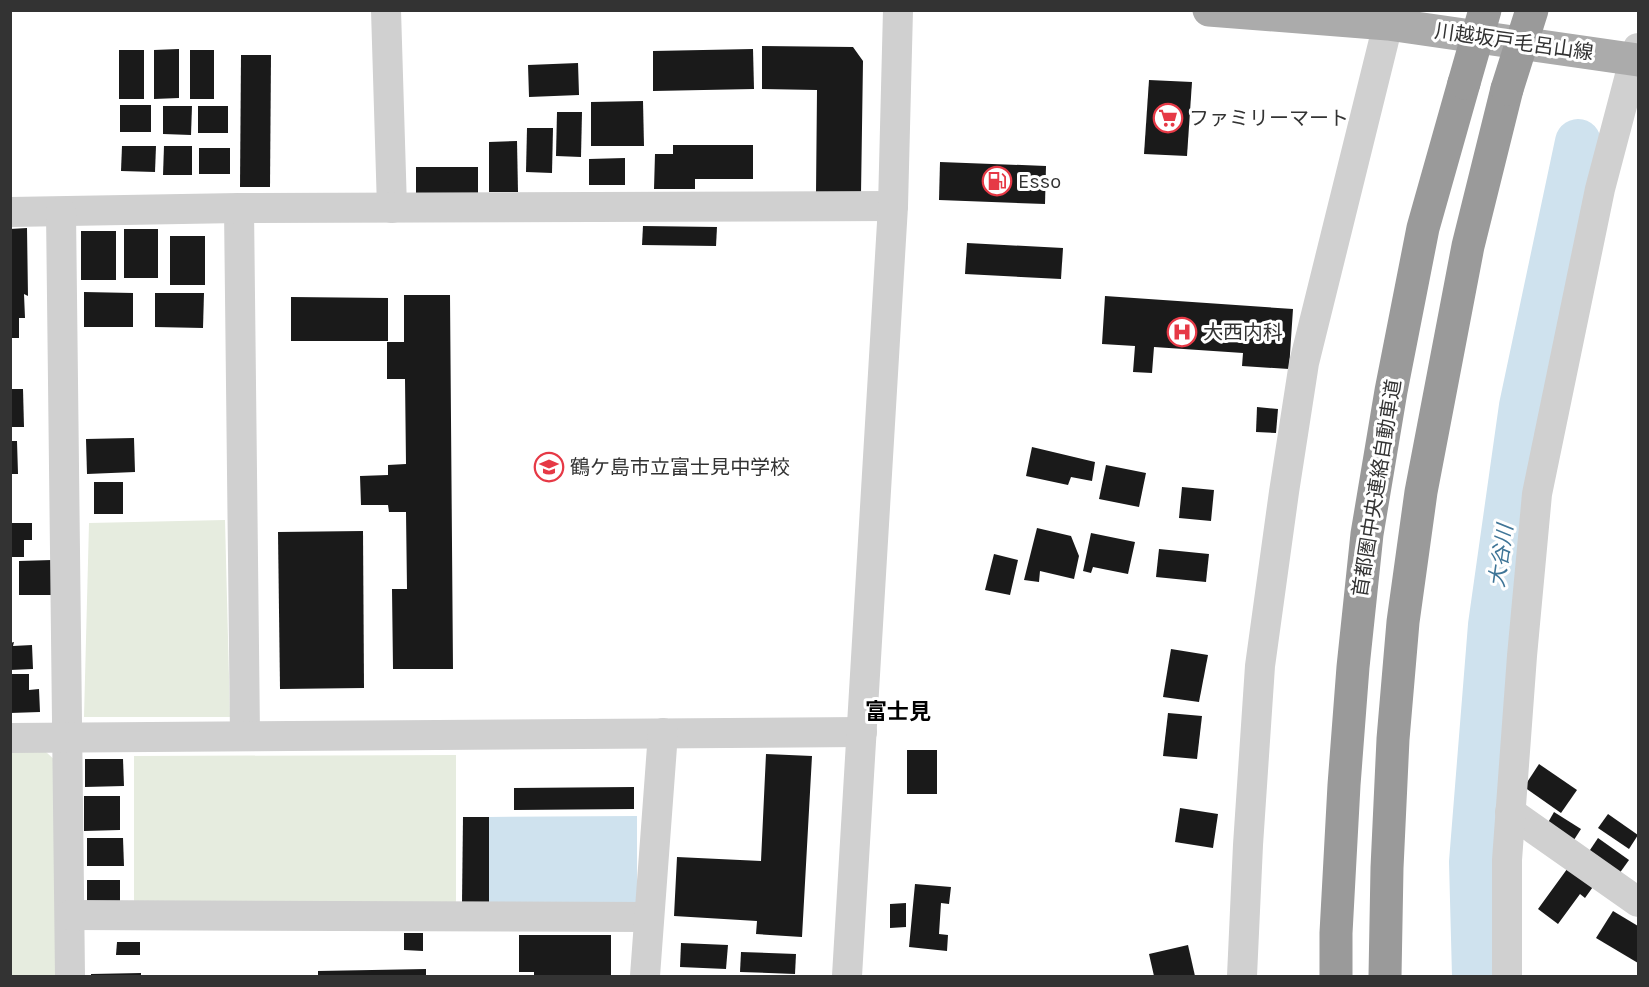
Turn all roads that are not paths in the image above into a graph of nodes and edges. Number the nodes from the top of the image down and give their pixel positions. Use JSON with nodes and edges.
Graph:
{"nodes":[{"id":1,"x":386,"y":10,"type":"edge"},
{"id":2,"x":898,"y":10,"type":"edge"},
{"id":3,"x":1209,"y":10,"type":"edge"},
{"id":4,"x":1485,"y":10,"type":"edge"},
{"id":5,"x":1532,"y":10,"type":"edge"},
{"id":6,"x":1390,"y":17,"type":"edge"},
{"id":7,"x":1637,"y":56,"type":"edge"},
{"id":8,"x":893,"y":207,"type":"junction"},
{"id":9,"x":240,"y":208,"type":"junction"},
{"id":10,"x":392,"y":208,"type":"junction"},
{"id":11,"x":10,"y":212,"type":"edge"},
{"id":12,"x":61,"y":212,"type":"junction"},
{"id":13,"x":862,"y":732,"type":"junction"},
{"id":14,"x":663,"y":733,"type":"junction"},
{"id":15,"x":244,"y":735,"type":"junction"},
{"id":16,"x":68,"y":737,"type":"junction"},
{"id":17,"x":10,"y":738,"type":"edge"},
{"id":18,"x":1510,"y":812,"type":"junction"},
{"id":19,"x":1638,"y":902,"type":"edge"},
{"id":20,"x":70,"y":915,"type":"junction"},
{"id":21,"x":649,"y":917,"type":"junction"},
{"id":22,"x":70,"y":976,"type":"edge"},
{"id":23,"x":645,"y":976,"type":"edge"},
{"id":24,"x":848,"y":976,"type":"edge"},
{"id":25,"x":1242,"y":976,"type":"edge"},
{"id":26,"x":1336,"y":976,"type":"edge"},
{"id":27,"x":1385,"y":976,"type":"edge"},
{"id":28,"x":1508,"y":976,"type":"edge"}],
"edges":[{"from":1,"to":10,"type":"street"},
{"from":2,"to":8,"type":"street"},
{"from":3,"to":6,"type":"main road","name":"川越坂戸毛呂山線"},
{"from":4,"to":26,"type":"highway","name":"首都圏中央連絡自動車道","bridge":true},
{"from":5,"to":27,"type":"highway","bridge":true},
{"from":6,"to":7,"type":"main road","name":"川越坂戸毛呂山線"},
{"from":6,"to":25,"type":"street"},
{"from":7,"to":18,"type":"street"},
{"from":8,"to":10,"type":"street"},
{"from":8,"to":13,"type":"street"},
{"from":9,"to":10,"type":"street"},
{"from":9,"to":12,"type":"street"},
{"from":9,"to":15,"type":"street"},
{"from":11,"to":12,"type":"street"},
{"from":12,"to":16,"type":"street"},
{"from":13,"to":14,"type":"street"},
{"from":13,"to":24,"type":"street"},
{"from":14,"to":15,"type":"street"},
{"from":14,"to":21,"type":"street"},
{"from":15,"to":16,"type":"street"},
{"from":16,"to":17,"type":"street"},
{"from":16,"to":20,"type":"street"},
{"from":18,"to":19,"type":"street"},
{"from":18,"to":28,"type":"street"},
{"from":20,"to":21,"type":"street"},
{"from":20,"to":22,"type":"street"},
{"from":21,"to":23,"type":"street"}]}
